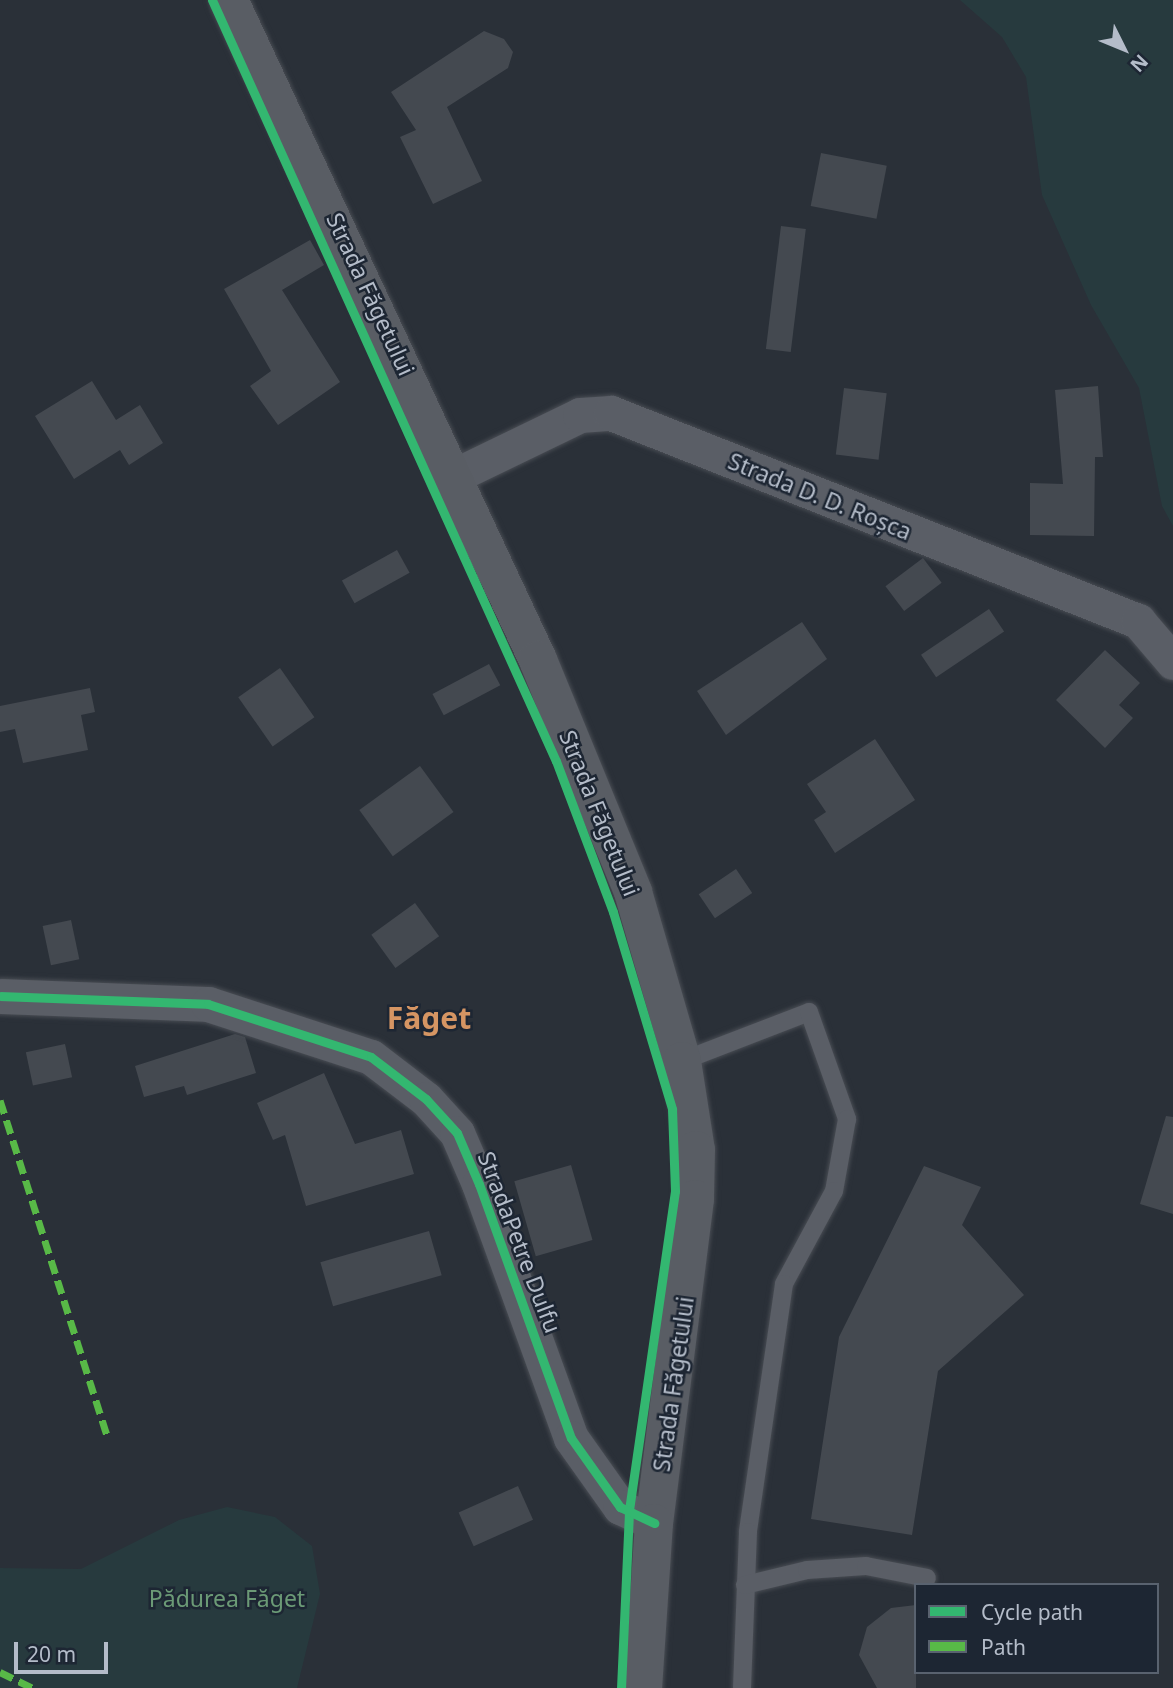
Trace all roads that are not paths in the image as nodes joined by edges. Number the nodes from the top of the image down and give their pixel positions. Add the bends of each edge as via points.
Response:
1 (229, 0) edge
2 (454, 476) junction
3 (1173, 662) edge
4 (0, 995) edge
5 (682, 1061) junction
6 (654, 1523) junction
7 (926, 1578) dead end
8 (745, 1584) junction
9 (643, 1688) edge
10 (743, 1688) edge

1 - 2 main road, Strada Făgetului
2 - 3 street, Strada D. D. Roșca via 580,415 611,413 1138,621
2 - 5 main road, Strada Făgetului via 633,892
4 - 6 street, StradaPetre Dulfu via 208,1004 371,1057 426,1099 457,1133 480,1184 571,1438 620,1507
5 - 6 main road, Strada Făgetului via 696,1150 695,1199
5 - 8 lane via 808,1012 846,1119 834,1191 784,1284
6 - 9 main road, Strada Făgetului
7 - 8 lane via 866,1566 807,1570
8 - 10 lane

